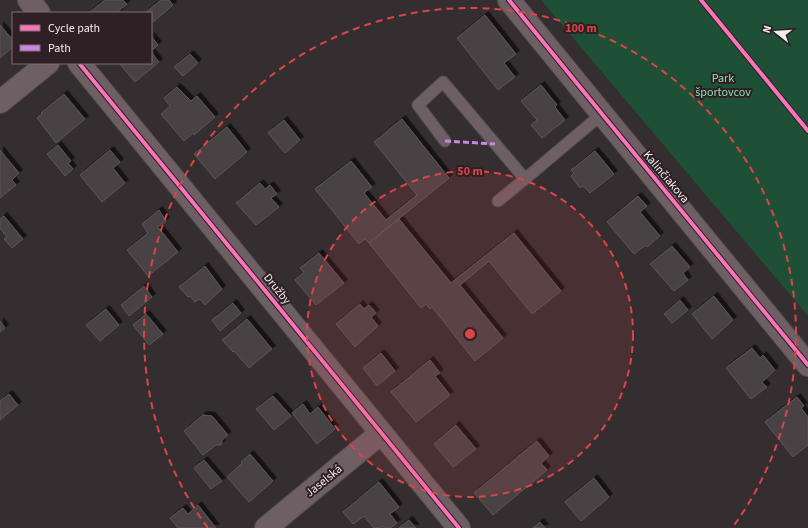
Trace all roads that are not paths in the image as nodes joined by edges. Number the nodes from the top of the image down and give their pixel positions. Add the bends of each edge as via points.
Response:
1 (28, 0) edge
2 (509, 0) edge
3 (38, 12) edge
4 (47, 64) edge
5 (80, 64) edge
6 (0, 102) edge
7 (602, 114) junction
8 (445, 141) dead end
9 (525, 179) junction
10 (498, 201) dead end
11 (808, 365) edge
12 (381, 433) junction
13 (266, 528) edge
14 (459, 528) edge

1 - 3 street
2 - 7 street, Kalinčiakova
4 - 6 street
5 - 12 street, Družby
7 - 9 lane
7 - 11 street, Kalinčiakova
8 - 9 lane via 418,105 443,82
9 - 10 lane
12 - 13 street, Jaselská
12 - 14 street, Družby

